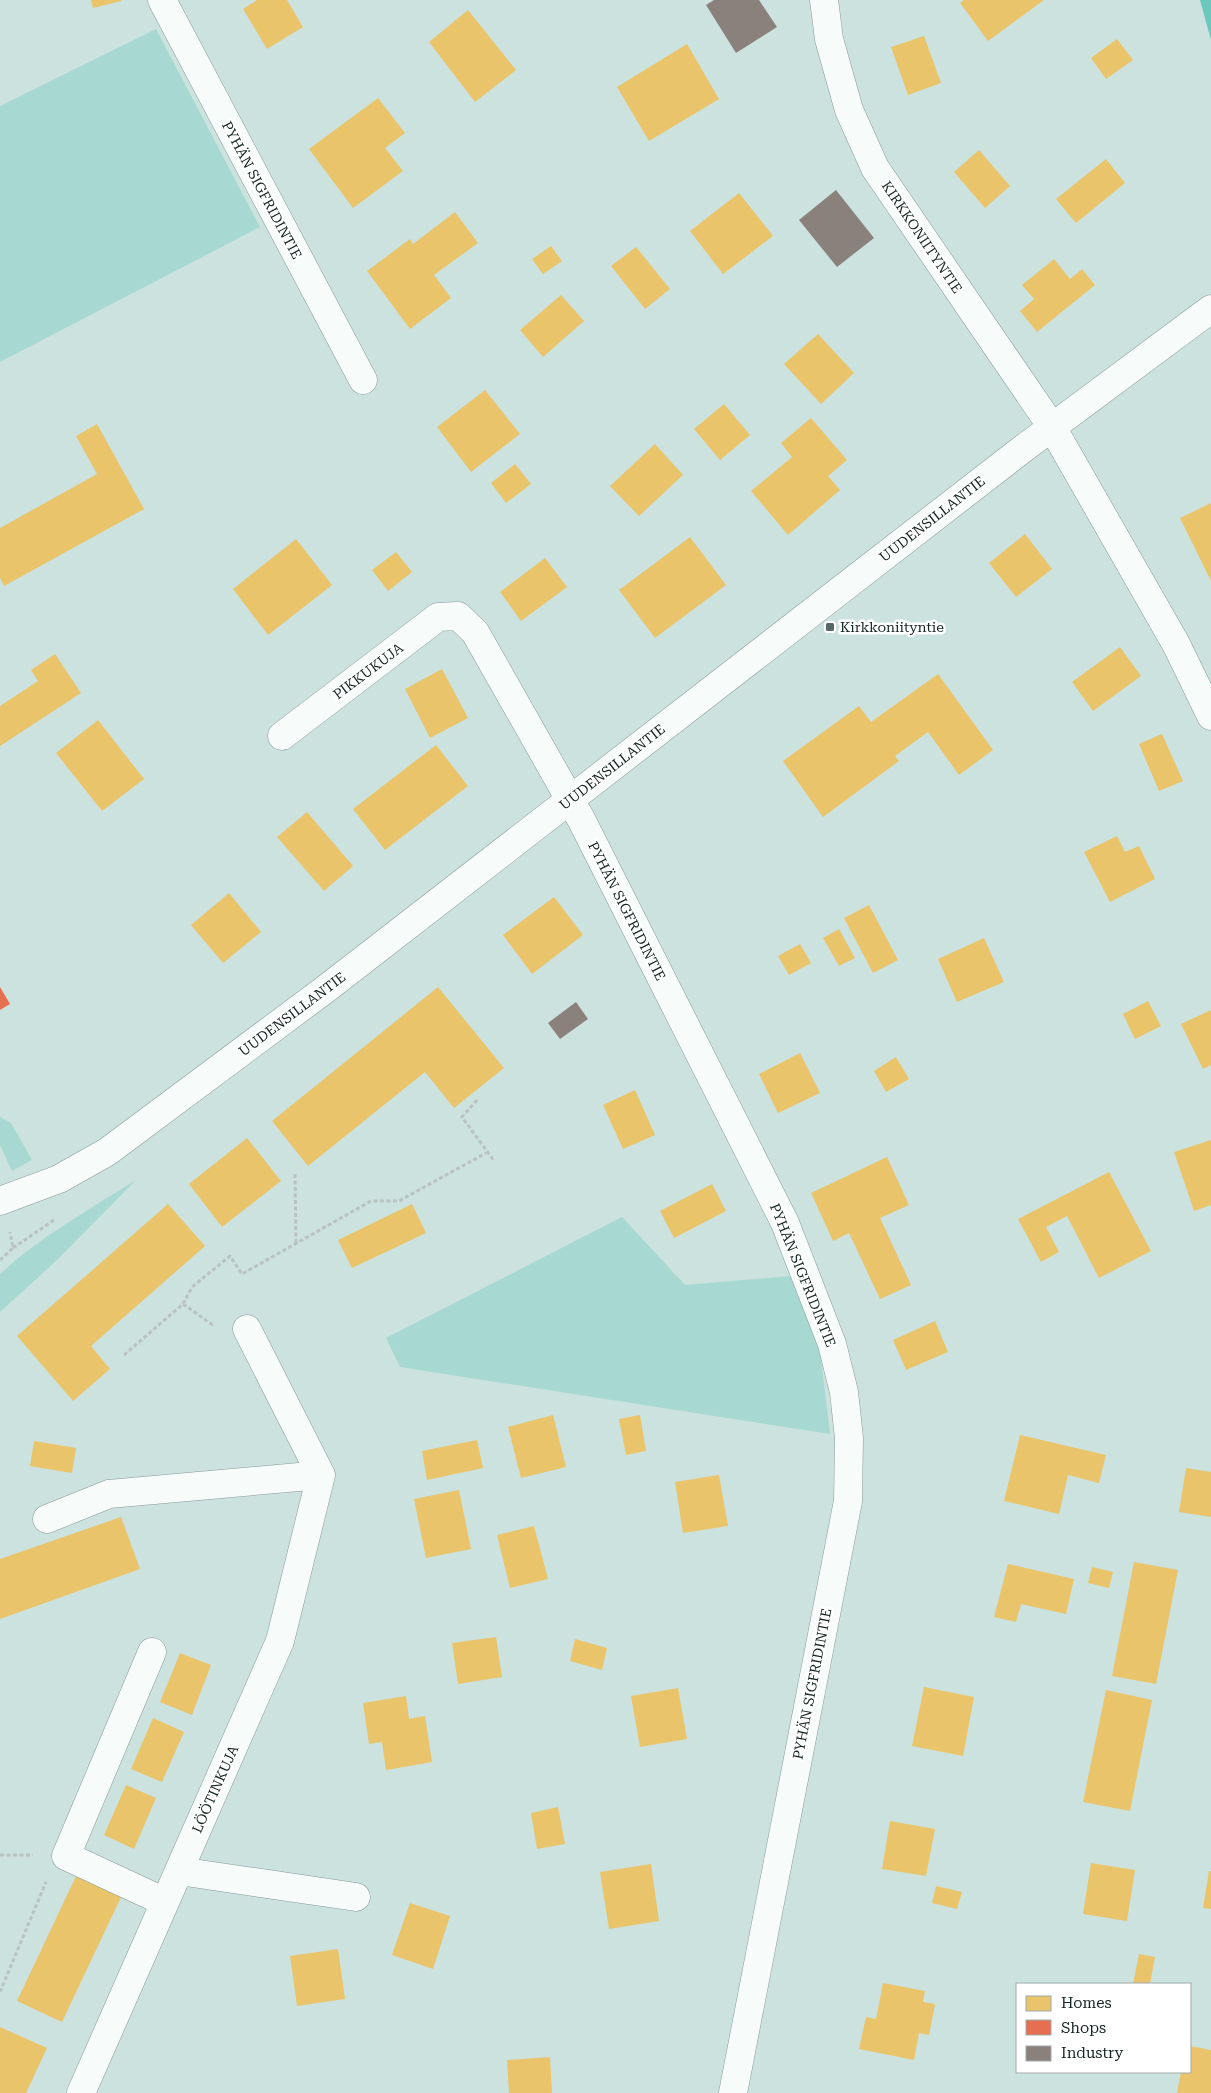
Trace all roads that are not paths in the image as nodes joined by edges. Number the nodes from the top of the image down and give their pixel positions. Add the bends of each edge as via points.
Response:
1 (162, 0) edge
2 (824, 0) edge
3 (1211, 309) edge
4 (362, 380) dead end
5 (1052, 427) junction
6 (458, 616) joint
7 (1211, 716) edge
8 (282, 736) dead end
9 (569, 800) junction
10 (0, 1201) edge
11 (247, 1329) dead end
12 (321, 1475) junction
13 (47, 1519) dead end
14 (152, 1652) dead end
15 (179, 1871) junction
16 (356, 1897) dead end
17 (165, 1902) junction
18 (81, 2093) edge
19 (733, 2093) edge

1 - 4 street, PYHÄN SIGFRIDINTIE
2 - 5 street, KIRKKONIITYNTIE via 829,40 849,110 874,168
3 - 5 street, UUDENSILLANTIE
5 - 7 street, KIRKKONIITYNTIE via 1176,644
5 - 9 street, UUDENSILLANTIE
6 - 8 street, PIKKUKUJA via 438,617
6 - 9 street, PYHÄN SIGFRIDINTIE via 476,632
9 - 10 street, UUDENSILLANTIE via 327,988 107,1152 59,1179
9 - 19 street, PYHÄN SIGFRIDINTIE via 785,1223 832,1344 844,1392 849,1438 848,1501
11 - 12 street
12 - 13 street via 109,1494
12 - 15 street, LÖÖTINKUJA via 280,1641
14 - 17 street via 66,1856
15 - 16 street
15 - 17 street, LÖÖTINKUJA
17 - 18 street, LÖÖTINKUJA

